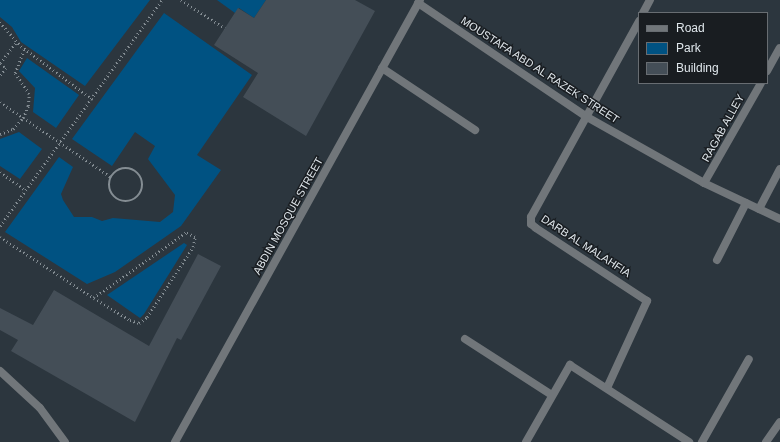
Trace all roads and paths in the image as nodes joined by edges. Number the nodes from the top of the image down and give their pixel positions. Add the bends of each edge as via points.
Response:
1 (162, 0) edge
2 (181, 0) edge
3 (650, 0) edge
4 (419, 2) edge
5 (644, 12) edge
6 (0, 22) edge
7 (638, 23) edge
8 (225, 28) dead end
9 (17, 41) junction
10 (780, 48) edge
11 (24, 49) junction
12 (0, 64) edge
13 (382, 68) junction
14 (768, 69) edge
15 (0, 76) edge
16 (759, 84) edge
17 (92, 99) junction
18 (0, 102) edge
19 (587, 117) junction
20 (23, 118) junction
21 (475, 130) dead end
22 (0, 134) edge
23 (61, 144) junction
24 (780, 169) edge
25 (0, 172) edge
26 (112, 177) junction
27 (704, 183) junction
28 (26, 190) junction
29 (746, 203) junction
30 (759, 209) junction
31 (780, 220) edge
32 (0, 226) edge
33 (0, 237) edge
34 (717, 260) dead end
35 (94, 298) junction
36 (465, 338) dead end
37 (749, 359) dead end
38 (0, 372) edge
39 (607, 388) junction
40 (552, 395) junction
41 (780, 422) edge
42 (66, 442) edge
43 (175, 442) edge
44 (526, 442) edge
45 (689, 442) edge
46 (702, 442) edge
47 (766, 442) edge

1 - 17 path
2 - 8 path
3 - 5 street
4 - 13 street, ABDIN MOSQUE STREET
4 - 19 street, MOUSTAFA ABD AL RAZEK STREET
6 - 9 path
7 - 19 street
9 - 11 path
9 - 12 path
10 - 14 street
11 - 17 path
11 - 20 path via 15,73 29,94
12 - 15 path via 6,68
13 - 21 street
13 - 43 street, ABDIN MOSQUE STREET
16 - 27 street, RAGAB ALLEY
17 - 23 path
18 - 20 path
19 - 27 street, MOUSTAFA ABD AL RAZEK STREET
19 - 39 street, DARB AL MALAHFIA via 532,217 531,224 647,301
20 - 22 path via 13,130
20 - 23 path
23 - 26 path
23 - 28 path
24 - 30 street
25 - 28 path
26 - 26 path via 118,170 135,170 141,176 144,185 142,193 127,202 118,200 112,194 109,185
27 - 29 street, MOUSTAFA ABD AL RAZEK STREET
28 - 32 path
29 - 30 street, MOUSTAFA ABD AL RAZEK STREET
29 - 34 street
30 - 31 street, MOUSTAFA ABD AL RAZEK STREET
33 - 35 path
35 - 35 path via 134,323 144,321 194,247 195,238 186,233
36 - 40 street
37 - 46 street
38 - 42 street via 40,408
39 - 40 street via 568,365
39 - 45 street
40 - 44 street
41 - 47 street

